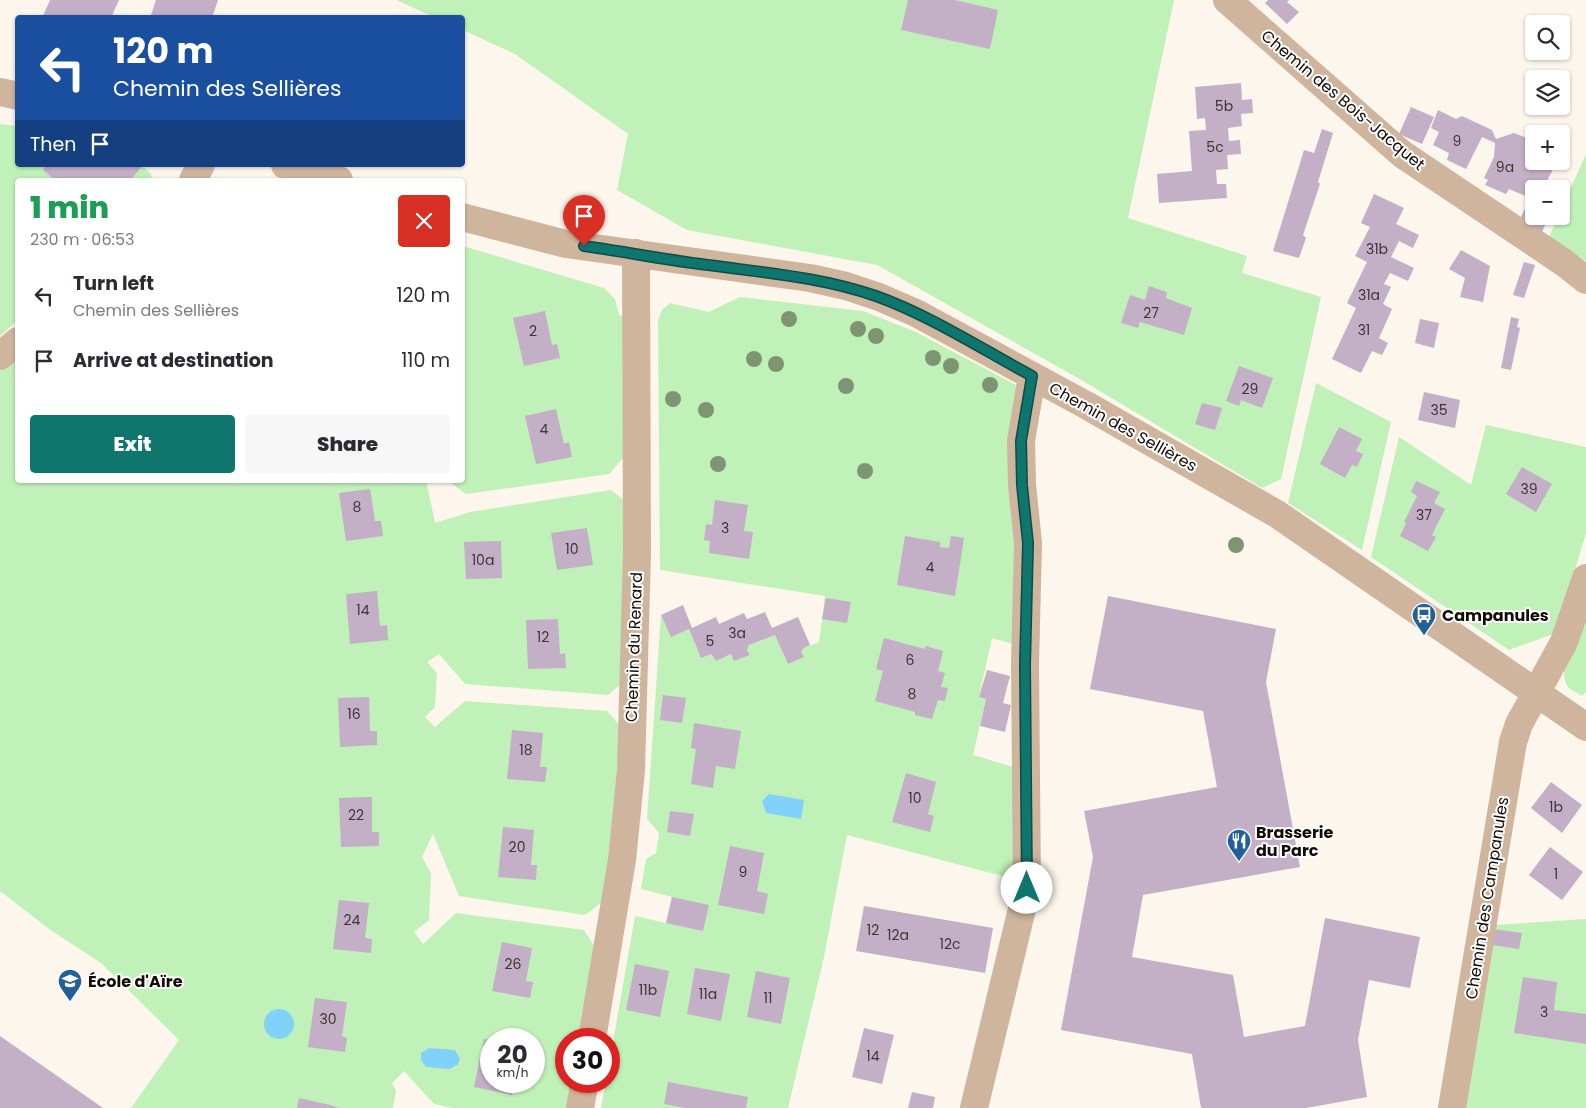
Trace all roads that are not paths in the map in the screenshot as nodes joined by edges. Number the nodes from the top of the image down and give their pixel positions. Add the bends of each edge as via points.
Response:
1 (1227, 0) edge
2 (0, 92) edge
3 (15, 95) edge
4 (292, 167) edge
5 (332, 178) edge
6 (465, 218) edge
7 (636, 253) junction
8 (1586, 280) edge
9 (15, 344) edge
10 (0, 356) edge
11 (1032, 376) junction
12 (1586, 578) edge
13 (1536, 693) junction
14 (1586, 727) edge
15 (594, 1028) edge
16 (583, 1093) edge
17 (580, 1108) edge
18 (974, 1108) edge
19 (1452, 1108) edge

1 - 8 street, Chemin des Bois-Jacquet via 1402,154
2 - 3 street
4 - 5 street
6 - 7 street, Chemin des Sellières via 566,244
7 - 11 street, Chemin des Sellières via 846,286 916,314
7 - 15 street, Chemin du Renard via 637,552 631,770 622,860
9 - 10 street
11 - 13 street, Chemin des Sellières via 1277,514
11 - 18 street via 1021,441 1028,543 1025,665 1027,888
12 - 13 street via 1564,642
13 - 14 street, Chemin des Sellières
13 - 19 street, Chemin des Campanules via 1513,742
16 - 17 street

